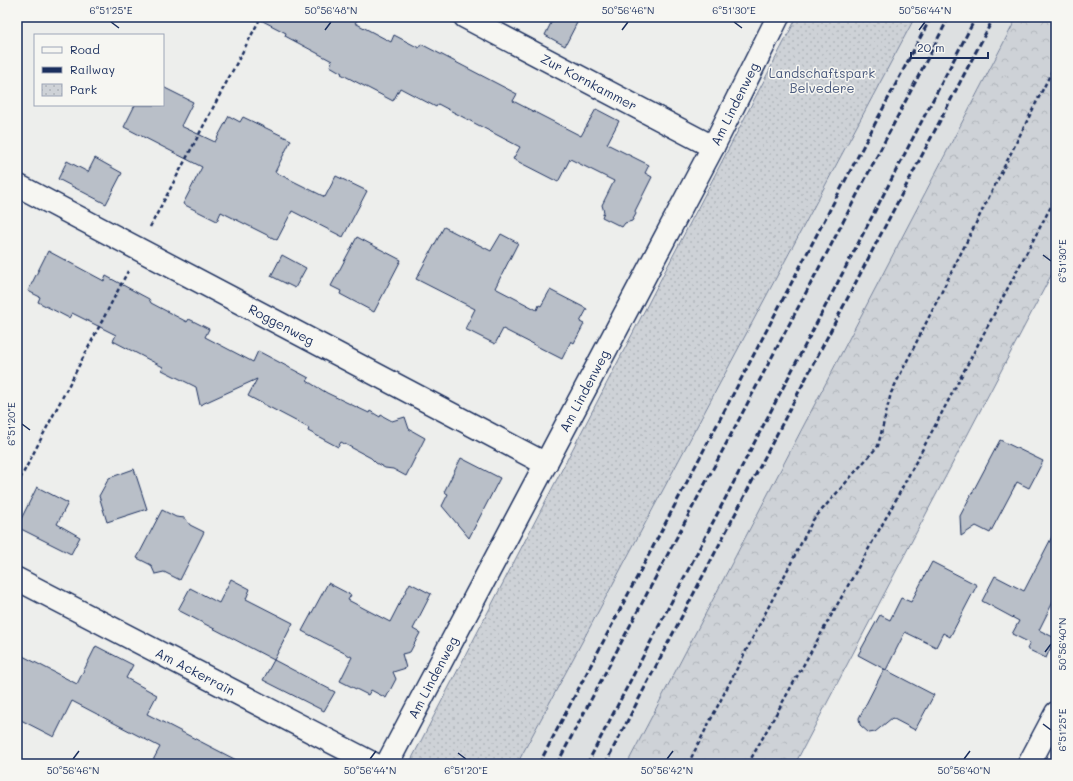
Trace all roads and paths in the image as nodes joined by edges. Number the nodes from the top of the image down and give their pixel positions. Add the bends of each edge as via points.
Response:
1 (465, 17) edge
2 (778, 17) edge
3 (1056, 63) edge
4 (713, 147) junction
5 (17, 185) edge
6 (1056, 197) edge
7 (546, 464) junction
8 (17, 579) edge
9 (1056, 713) edge
10 (374, 764) edge
11 (387, 764) edge
12 (688, 764) edge
13 (748, 764) edge
14 (1029, 764) edge

1 - 4 street, Zur Kornkammer
2 - 4 street, Am Lindenweg
3 - 12 path via 891,393 878,446 813,520
4 - 7 street, Am Lindenweg
5 - 7 street, Roggenweg
6 - 13 path via 892,507
7 - 11 street, Am Lindenweg
8 - 10 street, Am Ackerrain
9 - 14 street

